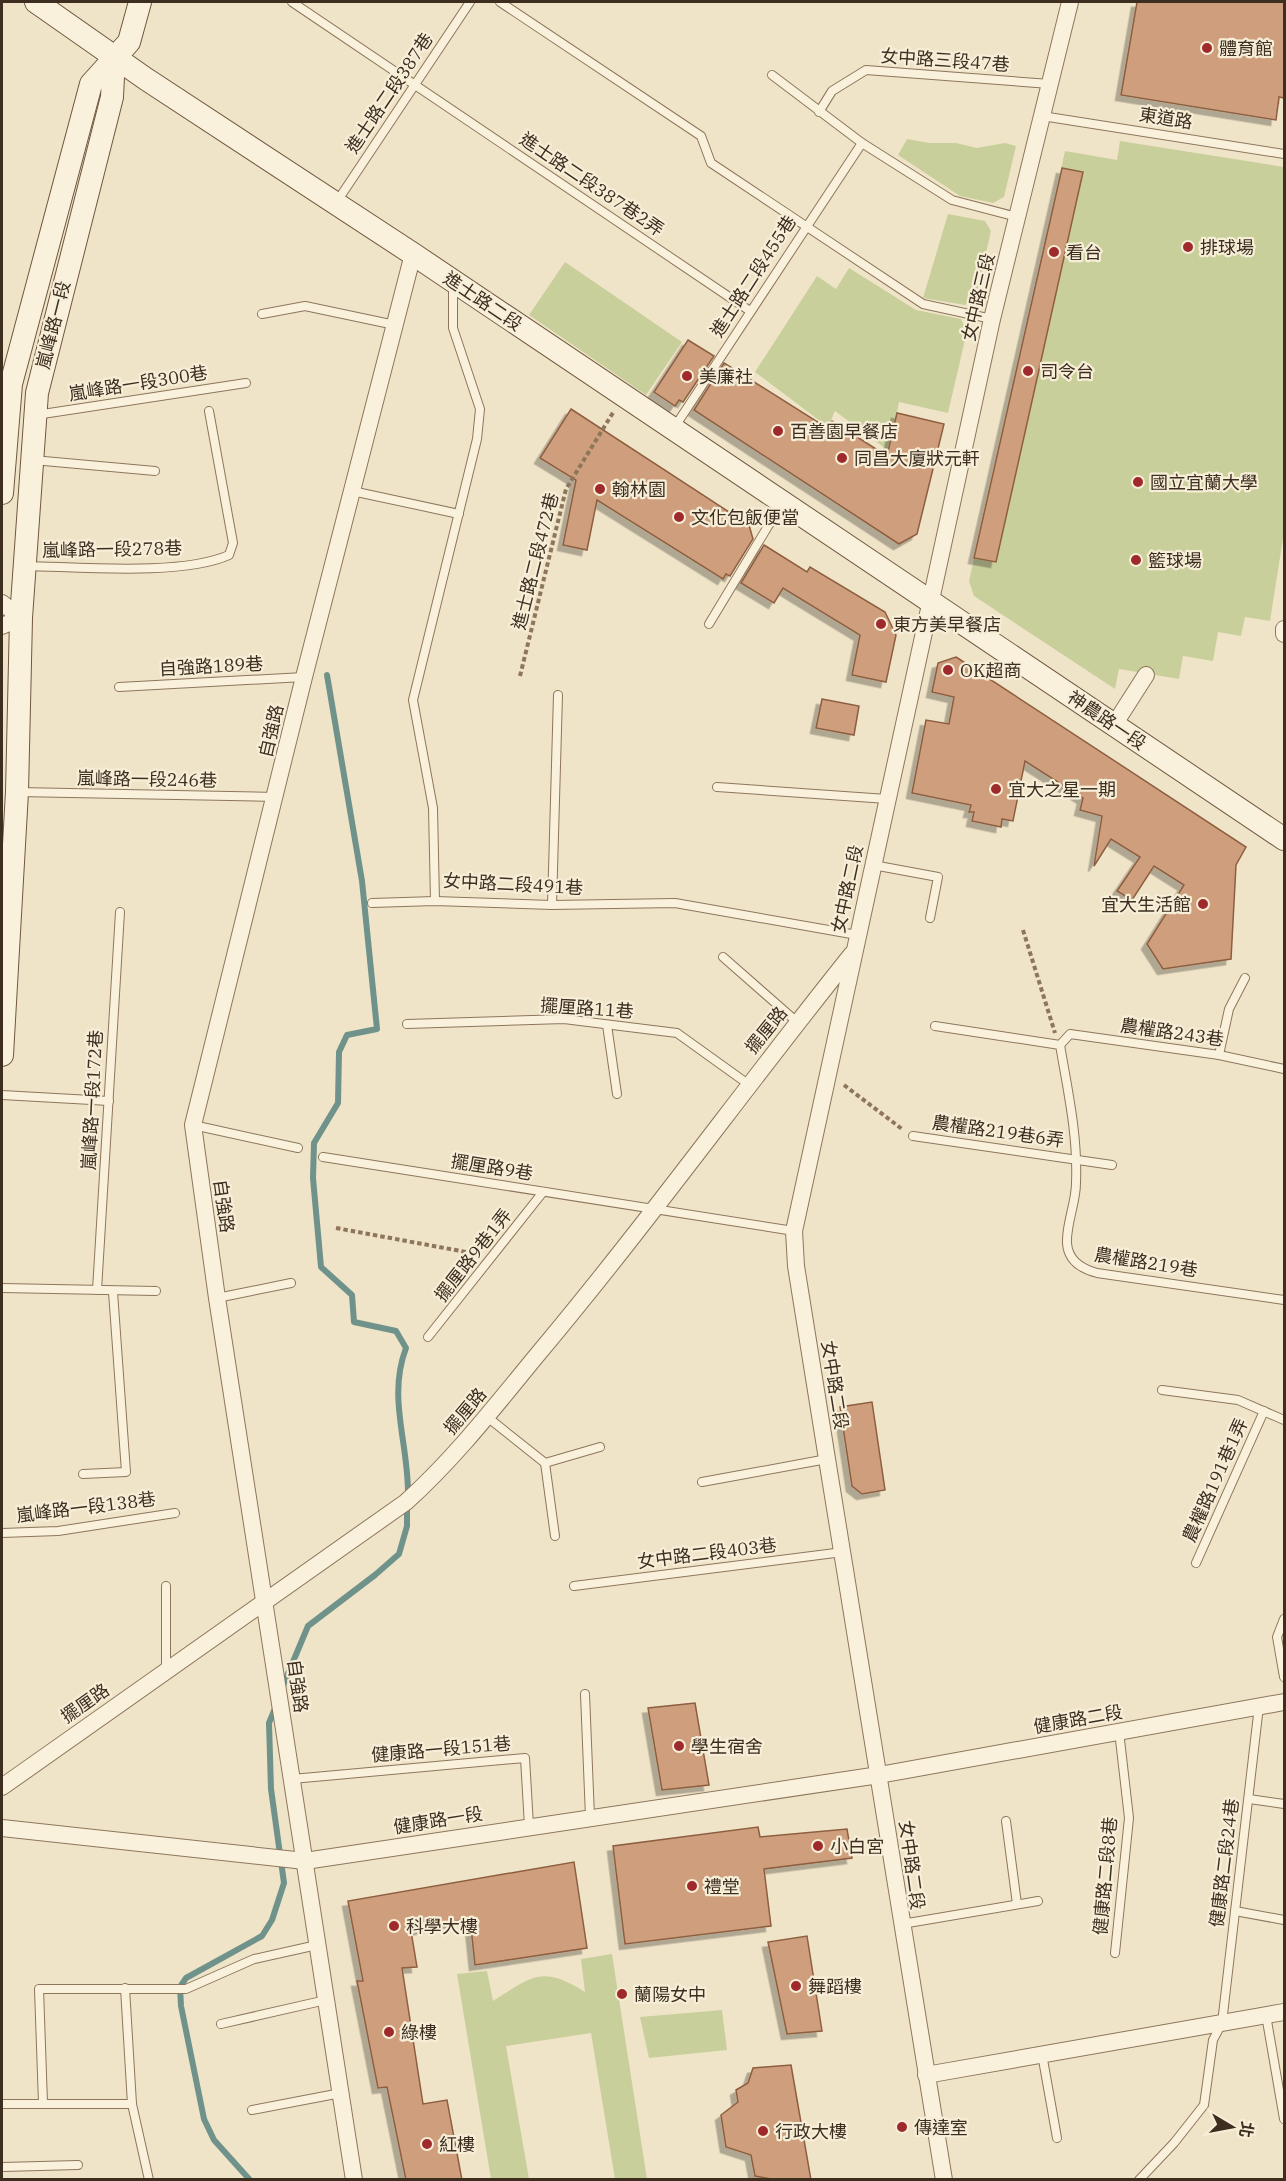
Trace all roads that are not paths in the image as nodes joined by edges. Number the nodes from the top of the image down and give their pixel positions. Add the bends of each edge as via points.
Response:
1 (36, 2) edge
2 (140, 2) edge
3 (292, 2) edge
4 (470, 2) edge
5 (500, 2) edge
6 (1070, 2) edge
7 (114, 56) junction
8 (772, 75) dead end
9 (415, 84) junction
10 (1050, 84) junction
11 (819, 112) junction
12 (1042, 116) junction
13 (862, 143) junction
14 (1284, 154) edge
15 (335, 203) junction
16 (1017, 217) junction
17 (806, 226) junction
18 (413, 254) junction
19 (452, 280) junction
20 (750, 311) junction
21 (262, 314) dead end
22 (992, 319) junction
23 (394, 325) junction
24 (246, 382) dead end
25 (209, 411) dead end
26 (35, 415) junction
27 (673, 429) junction
28 (32, 460) junction
29 (155, 471) dead end
30 (352, 491) junction
31 (2, 494) edge
32 (782, 502) junction
33 (459, 514) junction
34 (26, 567) junction
35 (929, 602) junction
36 (2, 603) edge
37 (11, 622) edge
38 (709, 624) dead end
39 (1146, 675) dead end
40 (304, 677) junction
41 (119, 687) dead end
42 (558, 695) dead end
43 (1114, 724) junction
44 (717, 787) dead end
45 (17, 792) junction
46 (276, 797) junction
47 (887, 799) junction
48 (1284, 839) edge
49 (872, 865) junction
50 (435, 901) junction
51 (372, 903) dead end
52 (552, 905) junction
53 (120, 912) dead end
54 (930, 918) dead end
55 (856, 943) junction
56 (723, 957) dead end
57 (1245, 978) dead end
58 (797, 1022) junction
59 (407, 1024) dead end
60 (608, 1025) junction
61 (935, 1026) dead end
62 (1060, 1046) junction
63 (2, 1055) edge
64 (1219, 1055) junction
65 (1284, 1070) edge
66 (748, 1084) junction
67 (617, 1094) dead end
68 (2, 1095) edge
69 (109, 1101) junction
70 (193, 1125) junction
71 (913, 1136) road end
72 (298, 1148) dead end
73 (323, 1157) dead end
74 (1077, 1158) junction
75 (1112, 1165) dead end
76 (543, 1192) junction
77 (655, 1210) junction
78 (794, 1231) junction
79 (291, 1283) dead end
80 (2, 1288) edge
81 (97, 1290) junction
82 (156, 1291) dead end
83 (113, 1292) junction
84 (217, 1298) junction
85 (1284, 1300) edge
86 (428, 1337) dead end
87 (1162, 1390) dead end
88 (1264, 1411) junction
89 (486, 1416) junction
90 (1284, 1420) edge
91 (600, 1447) dead end
92 (827, 1459) junction
93 (545, 1463) junction
94 (83, 1474) dead end
95 (702, 1482) dead end
96 (175, 1513) dead end
97 (2, 1533) edge
98 (555, 1536) dead end
99 (843, 1552) junction
100 (1196, 1563) dead end
101 (166, 1586) dead end
102 (574, 1586) dead end
103 (266, 1599) junction
104 (1284, 1619) edge
105 (166, 1670) junction
106 (1284, 1677) edge
107 (585, 1694) dead end
108 (1284, 1702) edge
109 (1258, 1706) junction
110 (1119, 1731) junction
111 (879, 1775) junction
112 (292, 1779) junction
113 (2, 1787) edge
114 (1249, 1799) junction
115 (1284, 1804) edge
116 (590, 1817) junction
117 (1006, 1821) dead end
118 (529, 1826) junction
119 (2, 1828) edge
120 (305, 1861) junction
121 (1038, 1900) dead end
122 (1017, 1904) junction
123 (1235, 1911) junction
124 (1284, 1920) edge
125 (901, 1924) junction
126 (317, 1945) junction
127 (1115, 1953) dead end
128 (125, 1988) junction
129 (326, 2000) junction
130 (1284, 2012) edge
131 (1266, 2015) junction
132 (1222, 2023) junction
133 (221, 2024) dead end
134 (1042, 2054) junction
135 (927, 2075) junction
136 (341, 2093) junction
137 (43, 2103) junction
138 (2, 2104) edge
139 (132, 2104) junction
140 (252, 2110) dead end
141 (1284, 2119) edge
142 (1057, 2138) dead end
143 (78, 2165) dead end
144 (2, 2167) edge
145 (149, 2180) edge
146 (354, 2180) edge
147 (944, 2180) edge
148 (1139, 2180) edge

1 - 7 street, 進士路二段
2 - 7 street via 129,42
3 - 9 lane, 進士路二段387巷2弄
4 - 9 lane, 進士路二段387巷
5 - 17 lane via 701,136 711,163
6 - 10 street, 女中路三段
7 - 15 street, 進士路二段
7 - 26 street, 嵐峰路一段 via 112,97 42,369
7 - 31 street, 嵐峰路一段 via 91,84 18,354 7,409
8 - 11 lane
9 - 15 lane, 進士路二段387巷
9 - 20 lane, 進士路二段387巷2弄
10 - 11 lane, 女中路三段47巷 via 866,70 832,91
10 - 12 street, 女中路三段
11 - 13 lane
12 - 14 lane, 東道路
12 - 16 street, 女中路三段
13 - 16 lane via 952,200
13 - 17 lane, 進士路二段455巷
15 - 18 street, 進士路二段
16 - 22 street, 女中路三段
17 - 20 lane, 進士路二段455巷
17 - 22 lane via 923,304
18 - 19 street, 進士路二段
18 - 23 street, 自強路
19 - 27 street, 進士路二段
19 - 33 lane, 女中路二段491巷 via 453,328 480,409
20 - 27 lane, 進士路二段455巷
21 - 23 lane via 305,306
22 - 35 street, 女中路三段
23 - 30 street, 自強路
24 - 26 lane, 嵐峰路一段300巷
25 - 34 lane, 嵐峰路一段278巷 via 233,543 229,555 178,567
26 - 28 street, 嵐峰路一段
27 - 32 street, 進士路二段
28 - 29 lane
28 - 34 street, 嵐峰路一段
30 - 33 lane
30 - 40 street, 自強路
32 - 35 street, 進士路二段
32 - 38 lane
33 - 50 lane, 女中路二段491巷 via 413,700 433,808
34 - 37 street, 嵐峰路一段
35 - 43 street, 神農路一段
35 - 47 street, 女中路二段
36 - 37 street
37 - 45 street, 嵐峰路一段
39 - 43 street
40 - 41 lane, 自強路189巷
40 - 46 street, 自強路
42 - 52 lane
43 - 48 street, 神農路一段
44 - 47 lane
45 - 46 lane, 嵐峰路一段246巷
45 - 63 street, 嵐峰路一段
46 - 70 street, 自強路
47 - 49 street, 女中路二段
49 - 54 lane via 938,877
49 - 55 street, 女中路二段
50 - 51 lane
50 - 52 lane, 女中路二段491巷
52 - 55 lane, 女中路二段491巷 via 675,903
53 - 69 lane, 嵐峰路一段172巷
55 - 58 street, 擺厘路
55 - 78 street, 女中路二段
56 - 58 lane
57 - 64 lane via 1229,1009
58 - 66 street, 擺厘路
59 - 60 lane, 擺厘路11巷 via 564,1019
60 - 66 lane, 擺厘路11巷 via 677,1033
60 - 67 lane
61 - 62 lane
62 - 64 lane, 農權路243巷 via 1070,1034
62 - 74 lane
64 - 65 lane, 農權路243巷
66 - 77 street, 擺厘路
68 - 69 lane
69 - 81 lane, 嵐峰路一段172巷
70 - 72 lane
70 - 84 street, 自強路
71 - 74 lane, 農權路219巷6弄
73 - 76 lane, 擺厘路9巷
74 - 75 lane, 農權路219巷6弄
74 - 85 lane, 農權路219巷 via 1067,1243 1072,1259 1082,1269
76 - 77 lane, 擺厘路9巷
76 - 86 lane, 擺厘路9巷1弄
77 - 78 lane, 擺厘路9巷
77 - 89 street, 擺厘路
78 - 92 street, 女中路二段 via 796,1266
79 - 84 lane
80 - 81 lane
81 - 83 lane
82 - 83 lane
83 - 94 lane via 126,1472
84 - 103 street, 自強路
87 - 88 lane via 1238,1400
88 - 90 lane
88 - 100 lane, 農權路191巷1弄
89 - 93 lane
89 - 103 street, 擺厘路 via 438,1474 405,1502
91 - 93 lane
92 - 95 lane
92 - 99 street, 女中路二段
93 - 98 lane
96 - 97 lane, 嵐峰路一段138巷 via 58,1531
99 - 102 lane, 女中路二段403巷
99 - 111 street, 女中路二段
101 - 105 lane
103 - 105 street, 擺厘路
103 - 112 street, 自強路
104 - 106 lane via 1277,1637
105 - 113 street, 擺厘路
107 - 116 lane
108 - 109 street, 健康路二段
109 - 110 street, 健康路二段
109 - 114 lane, 健康路二段24巷
110 - 111 street, 健康路二段
110 - 127 lane, 健康路二段8巷 via 1129,1818
111 - 116 street, 健康路一段
111 - 125 street, 女中路二段
112 - 118 lane, 健康路一段151巷 via 525,1758
112 - 120 street, 自強路
114 - 115 lane
114 - 123 lane, 健康路二段24巷
116 - 118 street, 健康路一段
117 - 122 lane
118 - 120 street, 健康路一段
119 - 120 street, 健康路一段
120 - 126 street, 自強路
121 - 122 lane
122 - 125 lane
123 - 124 lane
123 - 132 lane, 健康路二段24巷
125 - 135 street, 女中路二段
126 - 128 lane via 254,1959 186,1989
126 - 129 street, 自強路
128 - 137 lane via 39,1989
128 - 139 lane
129 - 133 lane
129 - 136 street, 自強路
130 - 131 street
131 - 132 street
131 - 141 lane
132 - 134 street
132 - 148 lane, 健康路二段24巷 via 1213,2040 1204,2105
134 - 135 street
134 - 142 lane
135 - 147 street, 女中路二段
136 - 140 lane
136 - 146 street, 自強路
137 - 138 lane
137 - 139 lane
139 - 145 lane
143 - 144 lane

